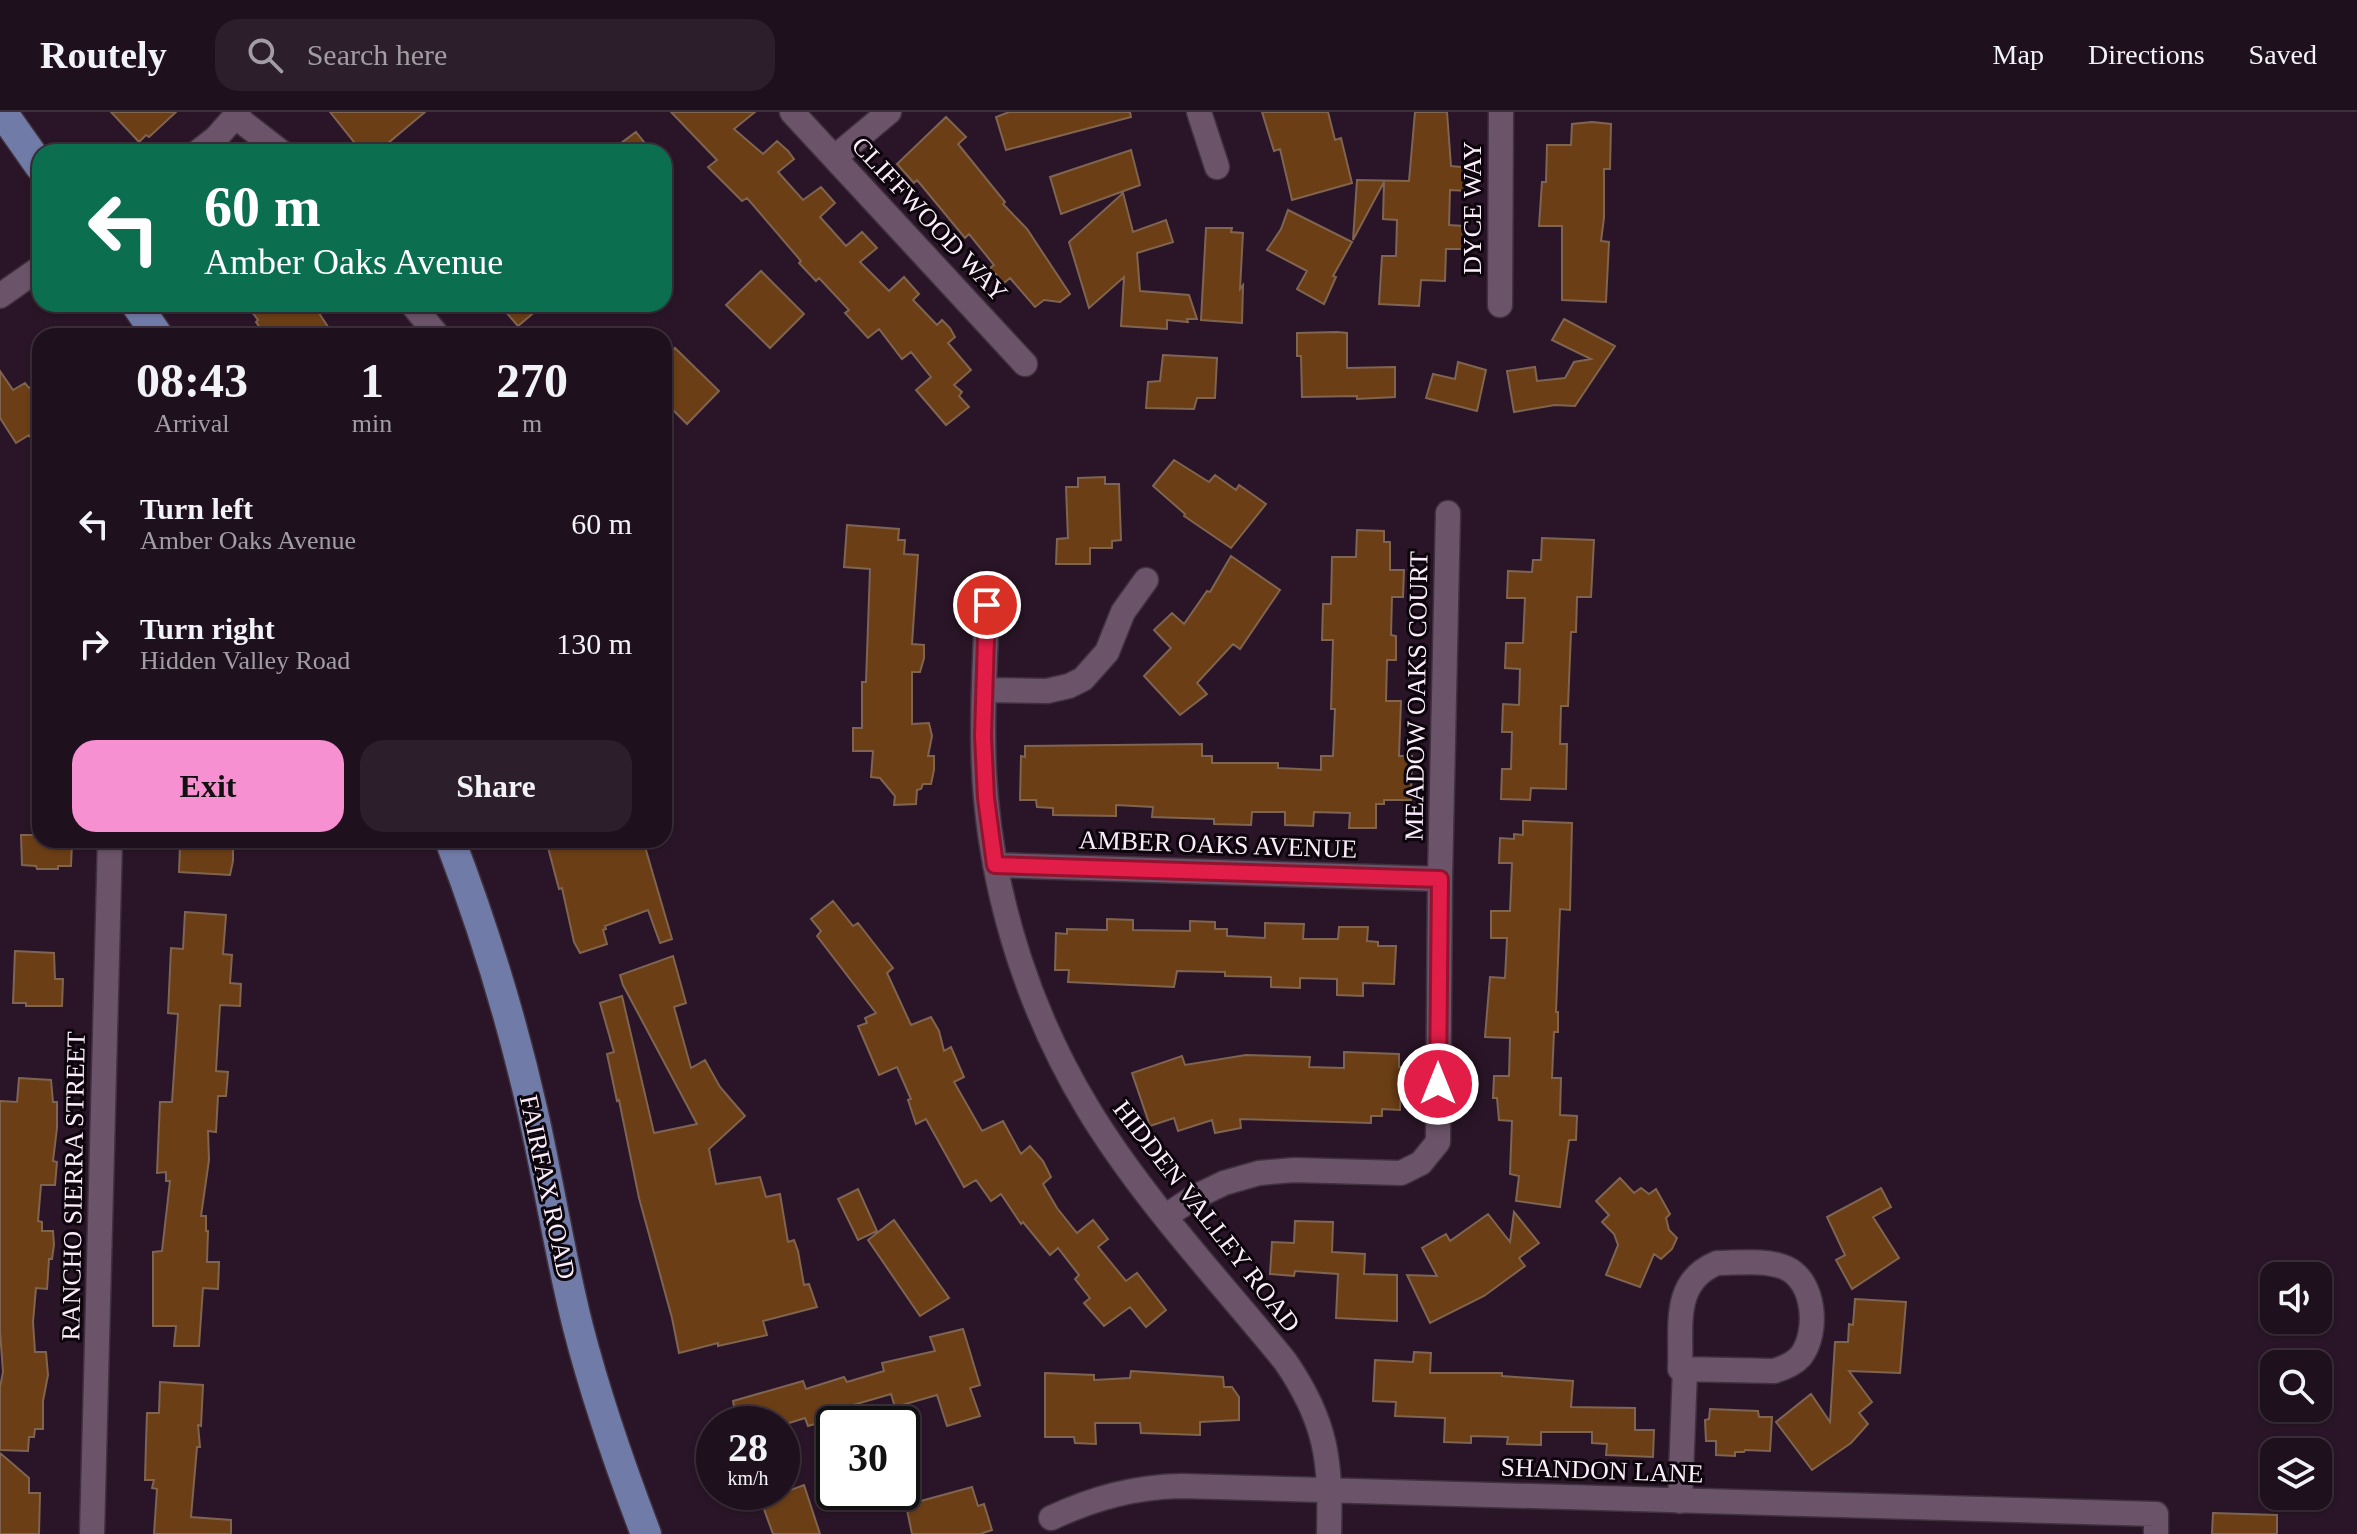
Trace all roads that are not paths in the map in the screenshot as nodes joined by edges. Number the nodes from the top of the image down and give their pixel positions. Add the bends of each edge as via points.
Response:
1 (2, 112) edge
2 (792, 112) edge
3 (889, 112) edge
4 (1199, 112) edge
5 (1501, 112) edge
6 (237, 114) edge
7 (206, 144) edge
8 (272, 144) edge
9 (32, 155) edge
10 (835, 157) junction
11 (1217, 167) dead end
12 (32, 274) edge
13 (0, 296) edge
14 (1500, 305) dead end
15 (418, 312) edge
16 (432, 328) edge
17 (1025, 364) dead end
18 (1448, 513) dead end
19 (1146, 580) dead end
20 (987, 605) dead end
21 (985, 690) junction
22 (110, 848) edge
23 (453, 848) edge
24 (995, 865) junction
25 (1440, 879) junction
26 (1166, 1216) junction
27 (1685, 1369) junction
28 (1330, 1490) junction
29 (1680, 1501) junction
30 (1051, 1518) dead end
31 (2156, 1524) edge
32 (92, 1534) edge
33 (646, 1534) edge
34 (1329, 1534) edge

1 - 9 main road
2 - 10 street, CLIFFWOOD WAY
3 - 10 street
4 - 11 street
5 - 14 street, DYCE WAY
6 - 7 street
6 - 8 street
10 - 17 street, CLIFFWOOD WAY
12 - 13 street
15 - 16 street
18 - 25 street, MEADOW OAKS COURT
19 - 21 street via 1123,612 1107,652 1083,679 1047,691
20 - 21 street, HIDDEN VALLEY ROAD
21 - 24 street, HIDDEN VALLEY ROAD via 986,798
22 - 32 street, RANCHO SIERRA STREET
23 - 33 main road, FAIRFAX ROAD via 506,1005 578,1328
24 - 25 street, AMBER OAKS AVENUE
24 - 26 street, HIDDEN VALLEY ROAD via 1010,932 1057,1053 1113,1147
25 - 26 street, MEADOW OAKS COURT via 1438,1142 1421,1163 1401,1173 1259,1173 1224,1183
26 - 28 street, HIDDEN VALLEY ROAD via 1304,1389 1328,1455
27 - 27 street via 1680,1369 1685,1291 1703,1269 1717,1263 1770,1264 1804,1283 1810,1298 1810,1331 1800,1357 1789,1366 1774,1371
27 - 29 street
28 - 29 street, SHANDON LANE
28 - 30 street, SHANDON LANE via 1156,1487 1087,1501
28 - 34 street, HIDDEN VALLEY ROAD
29 - 31 street, SHANDON LANE

